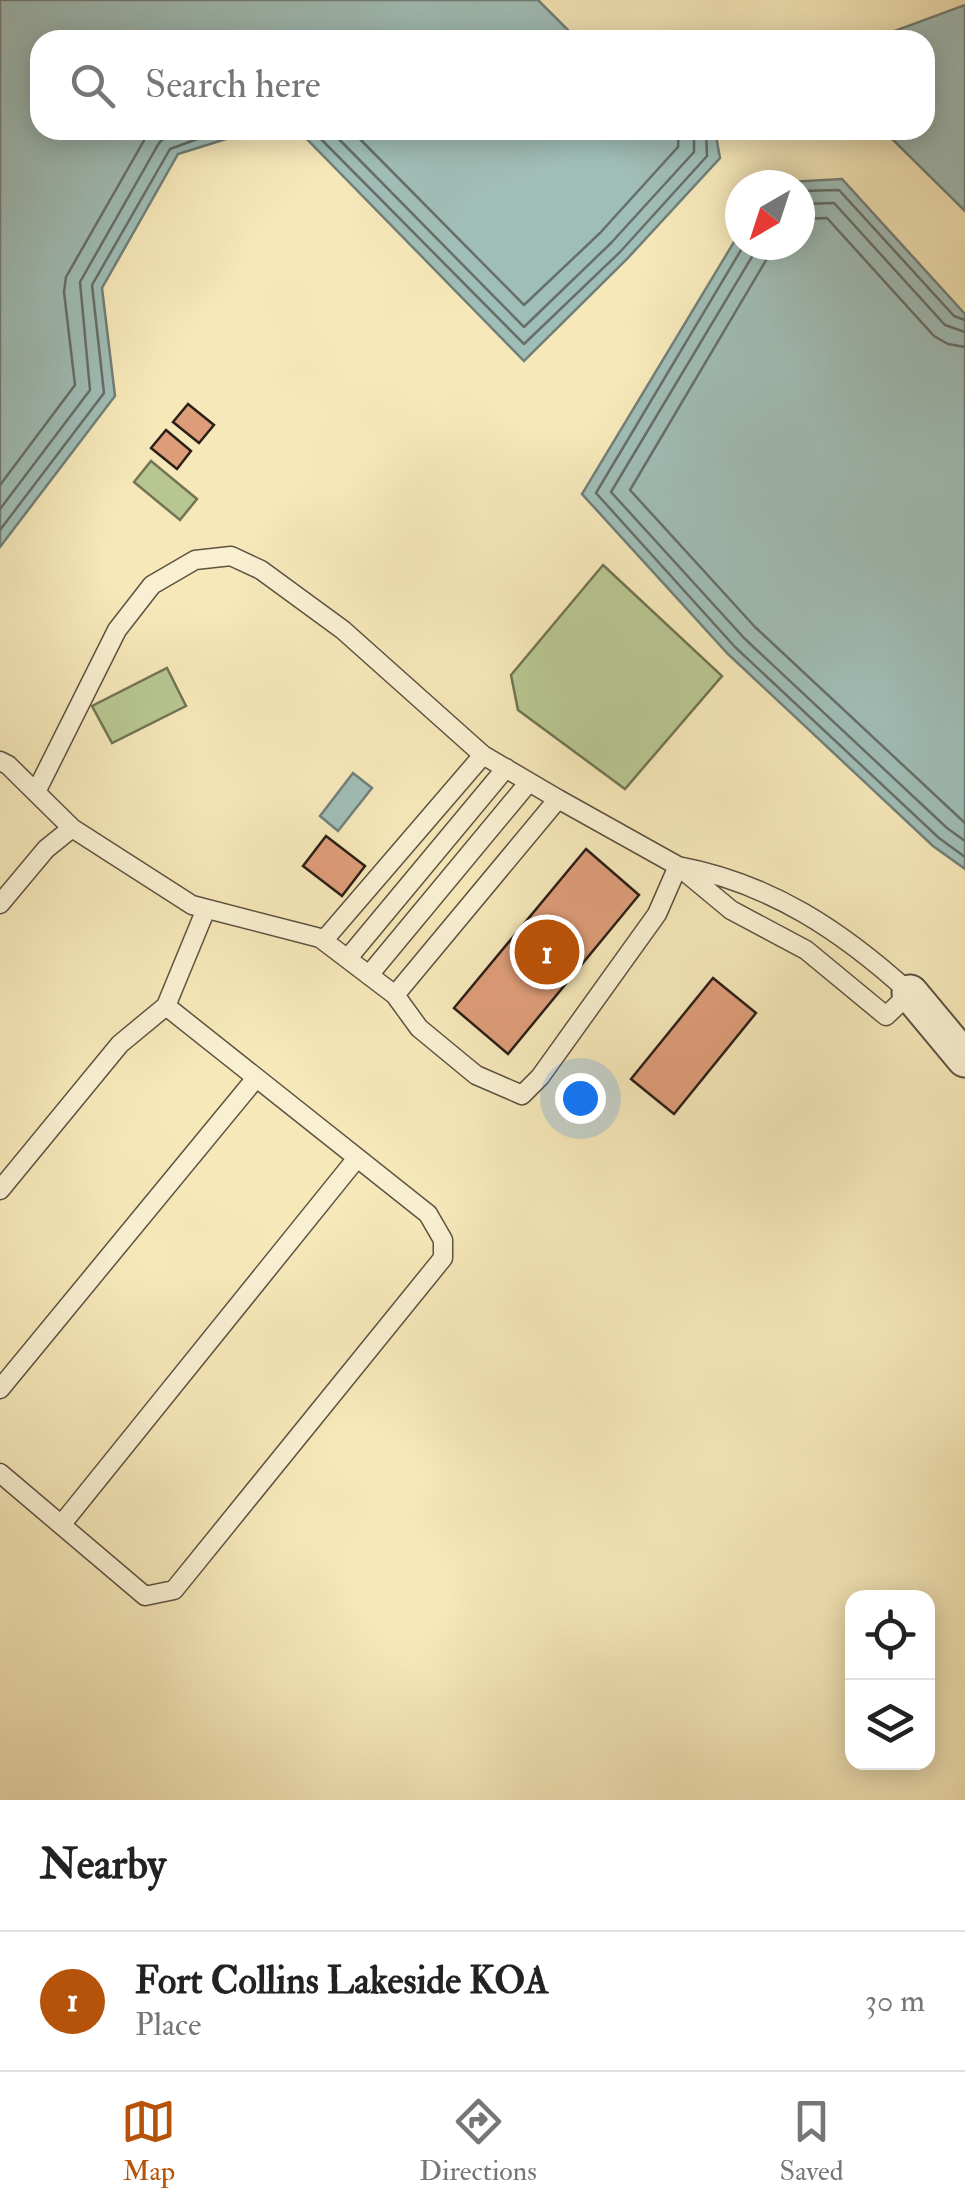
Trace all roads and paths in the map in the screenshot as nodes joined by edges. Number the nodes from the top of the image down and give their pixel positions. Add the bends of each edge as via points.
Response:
1 (483, 755) junction
2 (0, 761) edge
3 (506, 768) junction
4 (528, 782) junction
5 (36, 792) junction
6 (558, 799) junction
7 (72, 828) junction
8 (678, 866) junction
9 (0, 904) edge
10 (206, 909) junction
11 (324, 940) junction
12 (348, 958) junction
13 (369, 974) junction
14 (910, 993) junction
15 (395, 995) junction
16 (166, 1006) junction
17 (965, 1059) edge
18 (256, 1078) junction
19 (357, 1158) junction
20 (0, 1190) edge
21 (0, 1389) edge
22 (0, 1473) edge
23 (61, 1525) junction

1 - 3 lane
1 - 5 lane via 343,630 231,556 195,560 152,585 117,630
1 - 11 lane
2 - 5 lane
3 - 4 lane
3 - 12 lane
4 - 6 lane
4 - 13 lane
5 - 7 lane
6 - 8 lane
6 - 15 lane
7 - 9 lane via 46,848
7 - 10 lane
8 - 14 lane via 792,904 870,956
8 - 14 lane via 731,910 806,950 886,1016
8 - 15 lane via 657,914 522,1095 476,1075 419,1028
10 - 11 lane
10 - 16 lane
11 - 12 lane
12 - 13 lane
13 - 15 lane
14 - 17 street
16 - 18 lane
16 - 20 lane via 120,1044
18 - 19 lane
18 - 21 lane
19 - 23 lane
19 - 23 lane via 428,1214 443,1240 443,1258 174,1590 146,1596
22 - 23 lane

